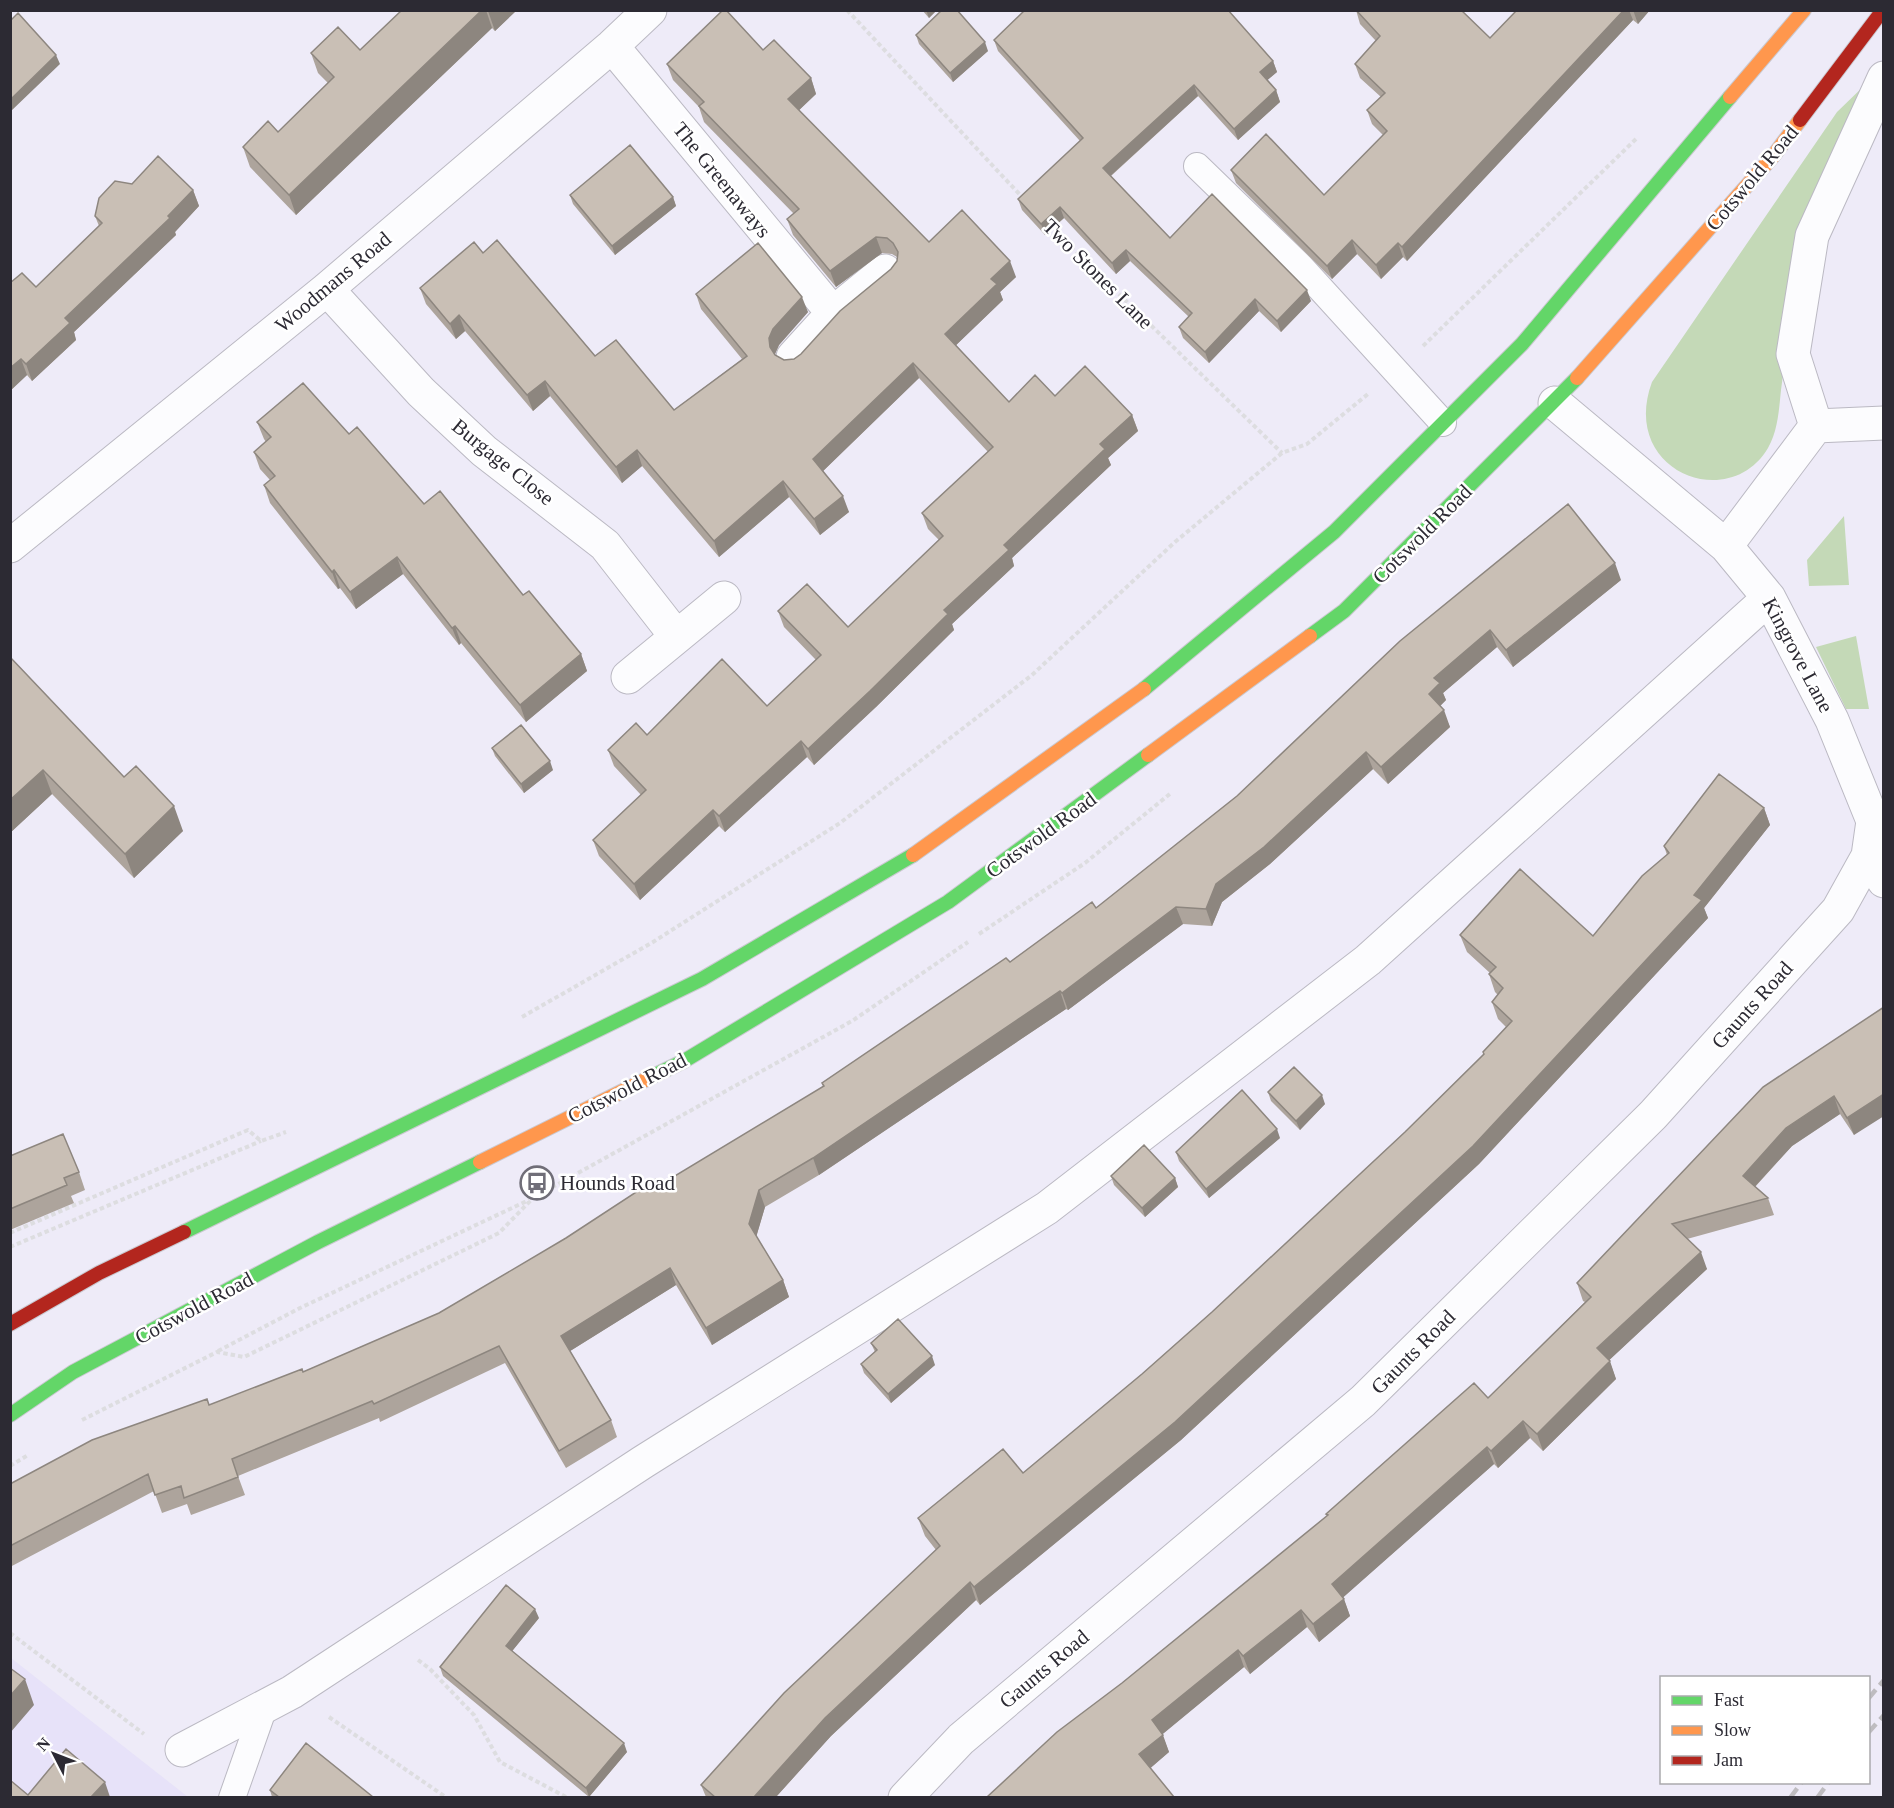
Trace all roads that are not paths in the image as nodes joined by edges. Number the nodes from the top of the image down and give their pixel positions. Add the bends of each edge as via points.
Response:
1 (650, 10) edge
2 (1804, 10) edge
3 (1883, 10) edge
4 (612, 46) junction
5 (1884, 78) edge
6 (1197, 166) dead end
7 (885, 271) edge
8 (327, 288) junction
9 (833, 313) junction
10 (793, 357) edge
11 (1555, 403) junction
12 (1443, 423) junction
13 (1884, 423) edge
14 (1816, 426) junction
15 (10, 546) edge
16 (1726, 546) junction
17 (724, 598) dead end
18 (1769, 598) junction
19 (676, 636) junction
20 (628, 677) dead end
21 (1876, 868) edge
22 (10, 1324) edge
23 (73, 1372) junction
24 (31, 1381) dead end
25 (10, 1415) edge
26 (263, 1710) junction
27 (182, 1750) road end
28 (232, 1797) edge
29 (904, 1797) edge

1 - 4 street, Woodmans Road
2 - 12 main road via 1522,344
3 - 11 main road, Cotswold Road via 1774,155
4 - 8 street, Woodmans Road
4 - 9 street, The Greenaways
5 - 14 street via 1812,236 1793,354
6 - 12 lane via 1300,266
7 - 9 street
8 - 15 street, Woodmans Road
8 - 19 street, Burgage Close via 421,392 476,444 605,545
9 - 10 street
11 - 16 street, Kingrove Lane
11 - 23 main road, Cotswold Road via 1344,611 948,902 684,1061 318,1242
12 - 22 main road via 1334,532 1143,690 921,850 702,979 99,1273
13 - 14 street
14 - 16 street
16 - 18 street, Kingrove Lane
17 - 19 street
18 - 21 street, Kingrove Lane via 1832,720 1873,821
18 - 26 street via 1368,960 1047,1208 643,1462
19 - 20 street
21 - 29 street, Gaunts Road via 1653,1114 1363,1401 961,1739
23 - 24 main road
23 - 25 main road, Cotswold Road
26 - 27 street
26 - 28 lane

